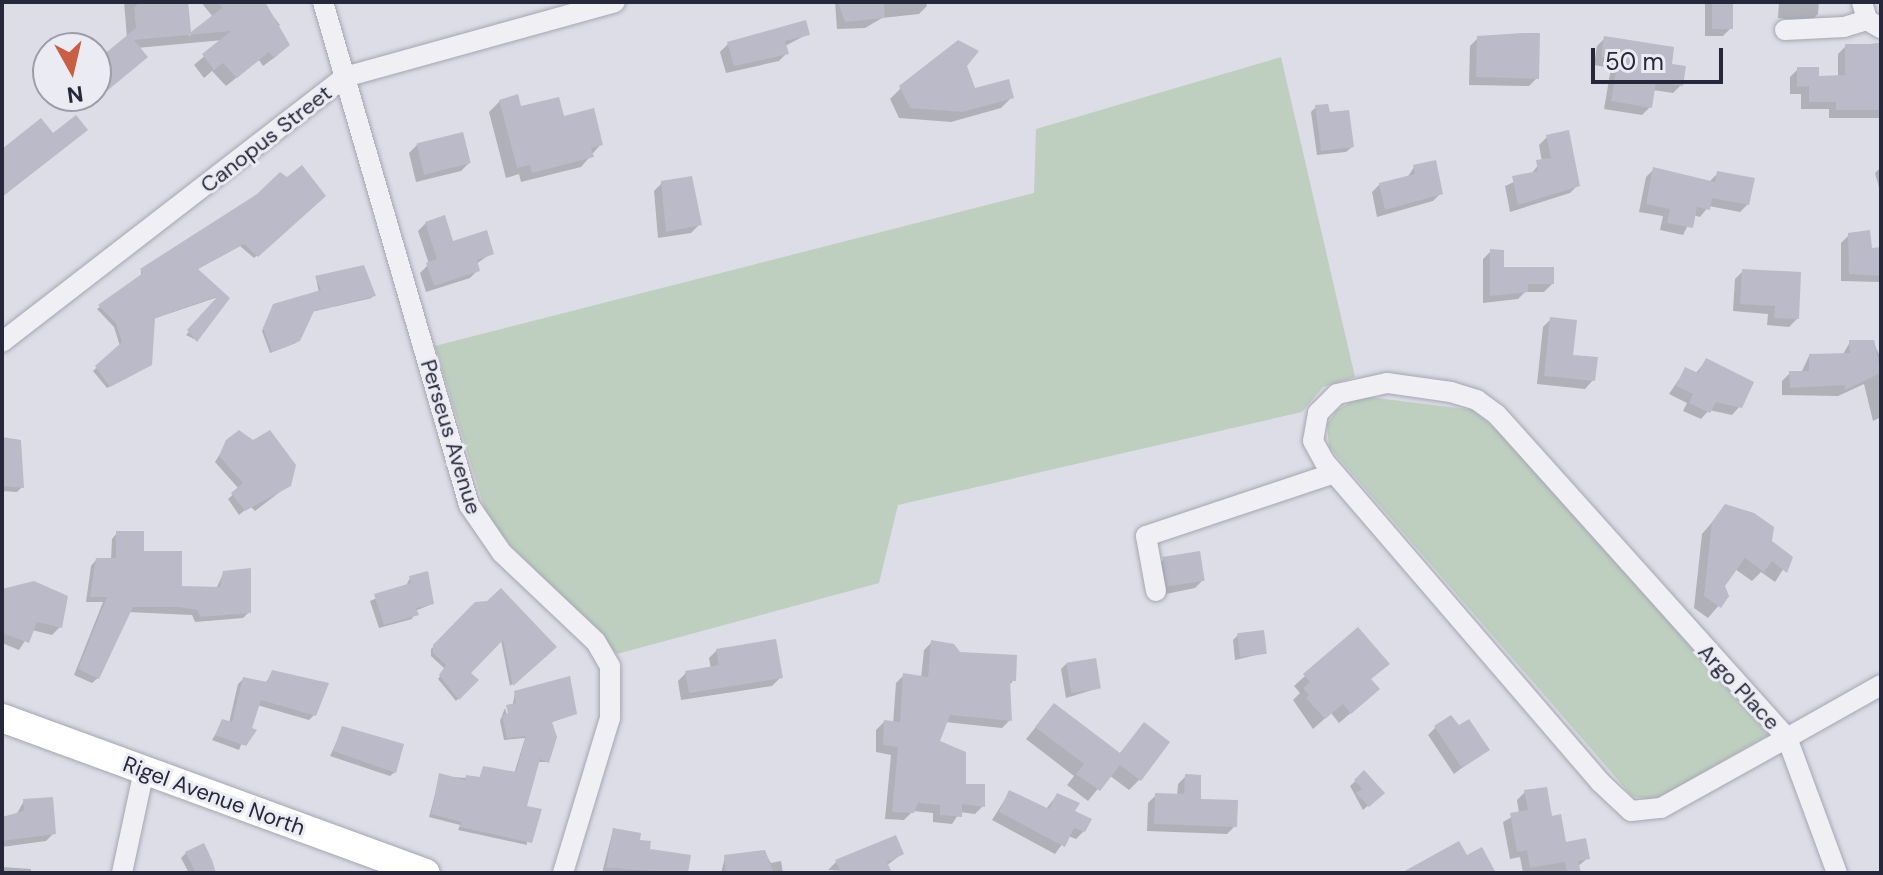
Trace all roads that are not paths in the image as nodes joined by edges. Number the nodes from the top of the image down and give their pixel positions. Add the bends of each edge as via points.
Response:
1 (323, 2) edge
2 (615, 2) edge
3 (1870, 17) edge
4 (1785, 30) dead end
5 (345, 77) junction
6 (2, 342) edge
7 (1334, 473) junction
8 (1156, 591) dead end
9 (1881, 685) edge
10 (2, 718) edge
11 (2, 731) edge
12 (1787, 738) junction
13 (142, 776) junction
14 (122, 873) edge
15 (386, 873) edge
16 (425, 873) edge
17 (563, 873) edge
18 (1837, 873) edge

1 - 5 street, Perseus Avenue
2 - 5 street, Canopus Street
3 - 4 street via 1844,27
5 - 6 street, Canopus Street
5 - 17 street, Perseus Avenue via 474,515 502,553 596,642 610,666 610,718
7 - 8 street via 1146,536
7 - 12 street, Argo Place via 1600,782 1631,811 1661,808
7 - 12 street, Argo Place via 1313,441 1313,425 1324,402 1337,394 1387,383 1477,400 1517,434
9 - 12 street
10 - 13 main road, Rigel Avenue North
11 - 13 main road, Rigel Avenue North
12 - 18 street
13 - 14 street
13 - 15 main road, Rigel Avenue North
13 - 16 main road, Rigel Avenue North

